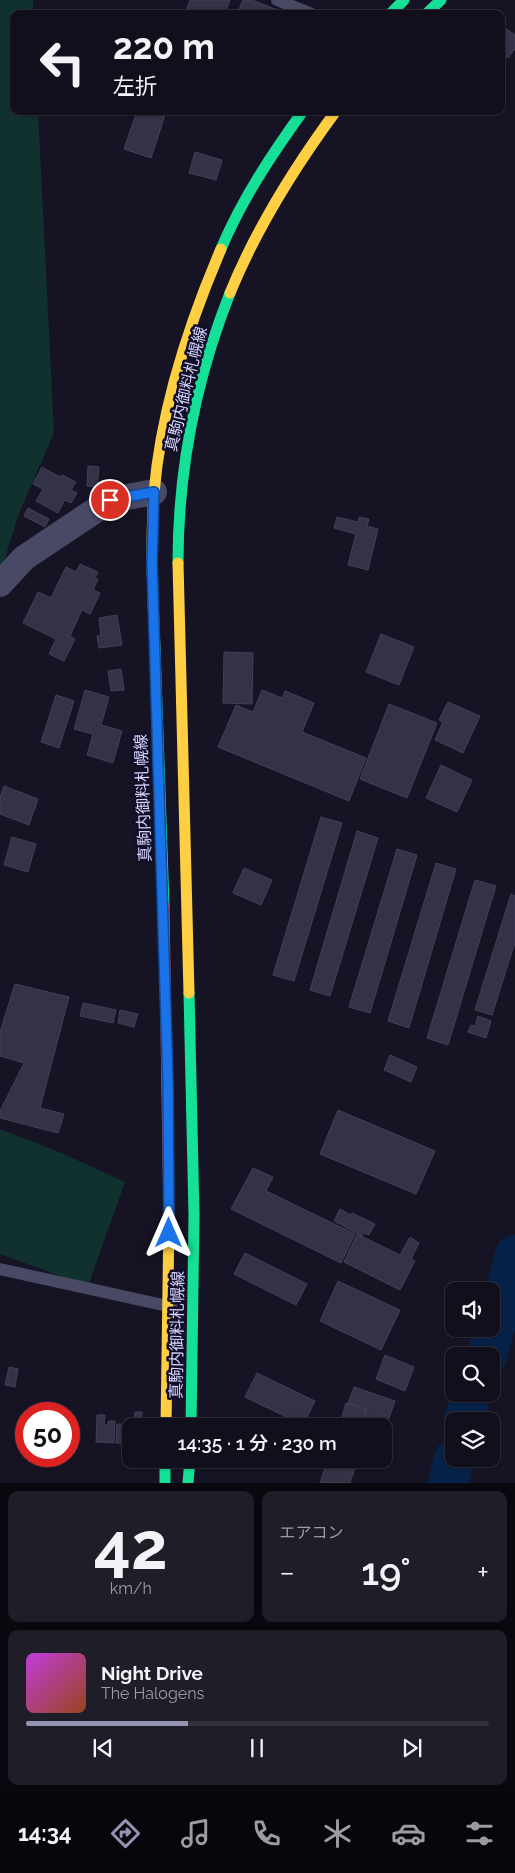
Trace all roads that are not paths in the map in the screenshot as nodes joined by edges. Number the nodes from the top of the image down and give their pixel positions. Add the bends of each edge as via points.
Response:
1 (277, 0) edge
2 (404, 0) edge
3 (441, 0) edge
4 (302, 10) edge
5 (394, 10) edge
6 (430, 10) edge
7 (300, 115) edge
8 (333, 115) edge
9 (154, 492) junction
10 (0, 584) edge
11 (0, 1269) edge
12 (169, 1306) junction
13 (194, 1313) junction
14 (166, 1418) edge
15 (191, 1418) edge
16 (165, 1468) edge
17 (189, 1468) edge
18 (164, 1483) edge
19 (188, 1483) edge

1 - 4 lane
2 - 5 main road
3 - 6 main road
7 - 9 main road, 真駒内御料札幌線 via 241,205 191,321 170,399
8 - 13 main road, 真駒内御料札幌線 via 279,194 242,261 215,335 185,457 178,571 194,1195
9 - 10 street via 110,500 24,558
9 - 12 main road, 真駒内御料札幌線 via 152,563 168,1085
11 - 12 lane
12 - 13 lane
12 - 14 main road, 真駒内御料札幌線
13 - 15 main road, 真駒内御料札幌線
16 - 18 main road
17 - 19 main road

